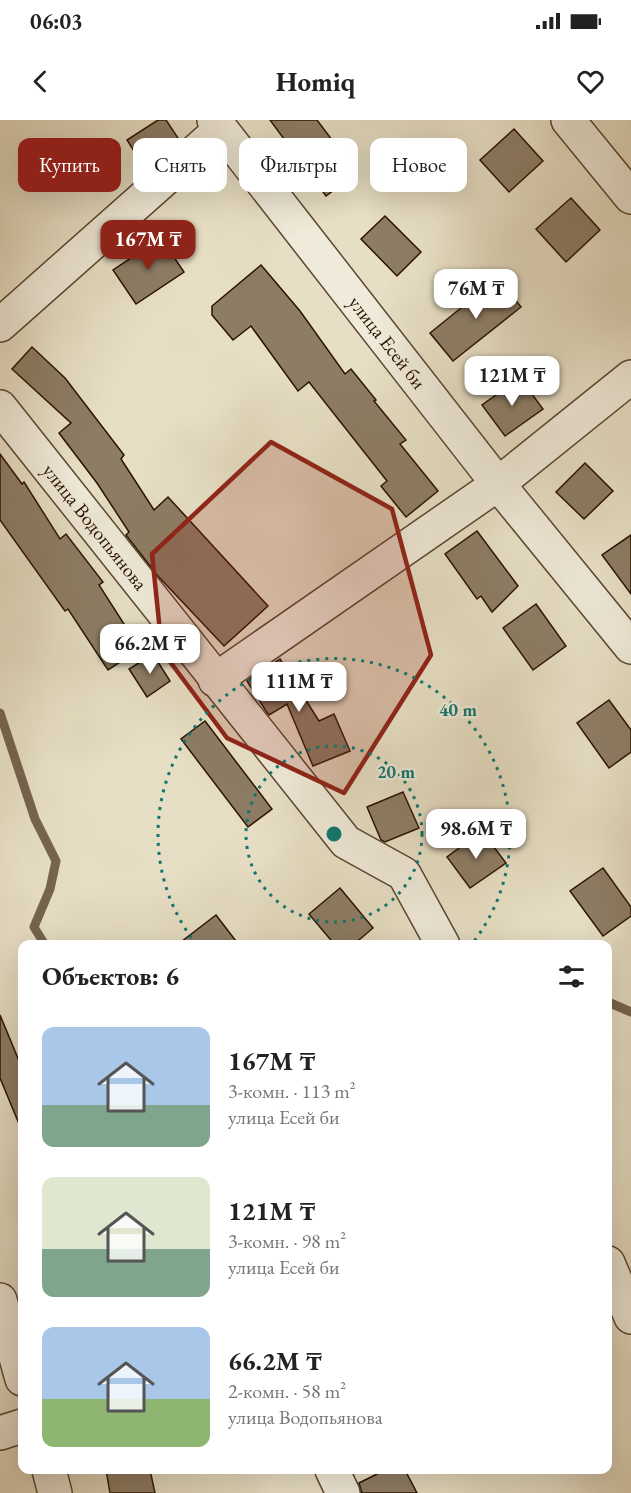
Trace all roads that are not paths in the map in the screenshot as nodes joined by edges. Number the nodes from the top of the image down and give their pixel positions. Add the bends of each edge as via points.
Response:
1 (568, 120) edge
2 (217, 124) edge
3 (631, 197) edge
4 (0, 325) edge
5 (631, 377) edge
6 (0, 407) edge
7 (498, 484) junction
8 (631, 647) edge
9 (215, 681) junction
10 (440, 940) edge
11 (612, 1272) edge
12 (0, 1300) edge
13 (631, 1317) edge
14 (18, 1365) edge
15 (18, 1427) edge
16 (0, 1433) edge
17 (50, 1474) edge
18 (334, 1474) edge
19 (55, 1493) edge
20 (343, 1493) edge

1 - 3 street
2 - 4 street
2 - 7 street, улица Есей би
5 - 7 street
6 - 9 street, улица Водопьянова
7 - 8 street, улица Есей би
7 - 9 street
9 - 10 street, улица Водопьянова via 346,842 404,874
11 - 13 street
12 - 14 street
15 - 16 street
17 - 19 street
18 - 20 street

